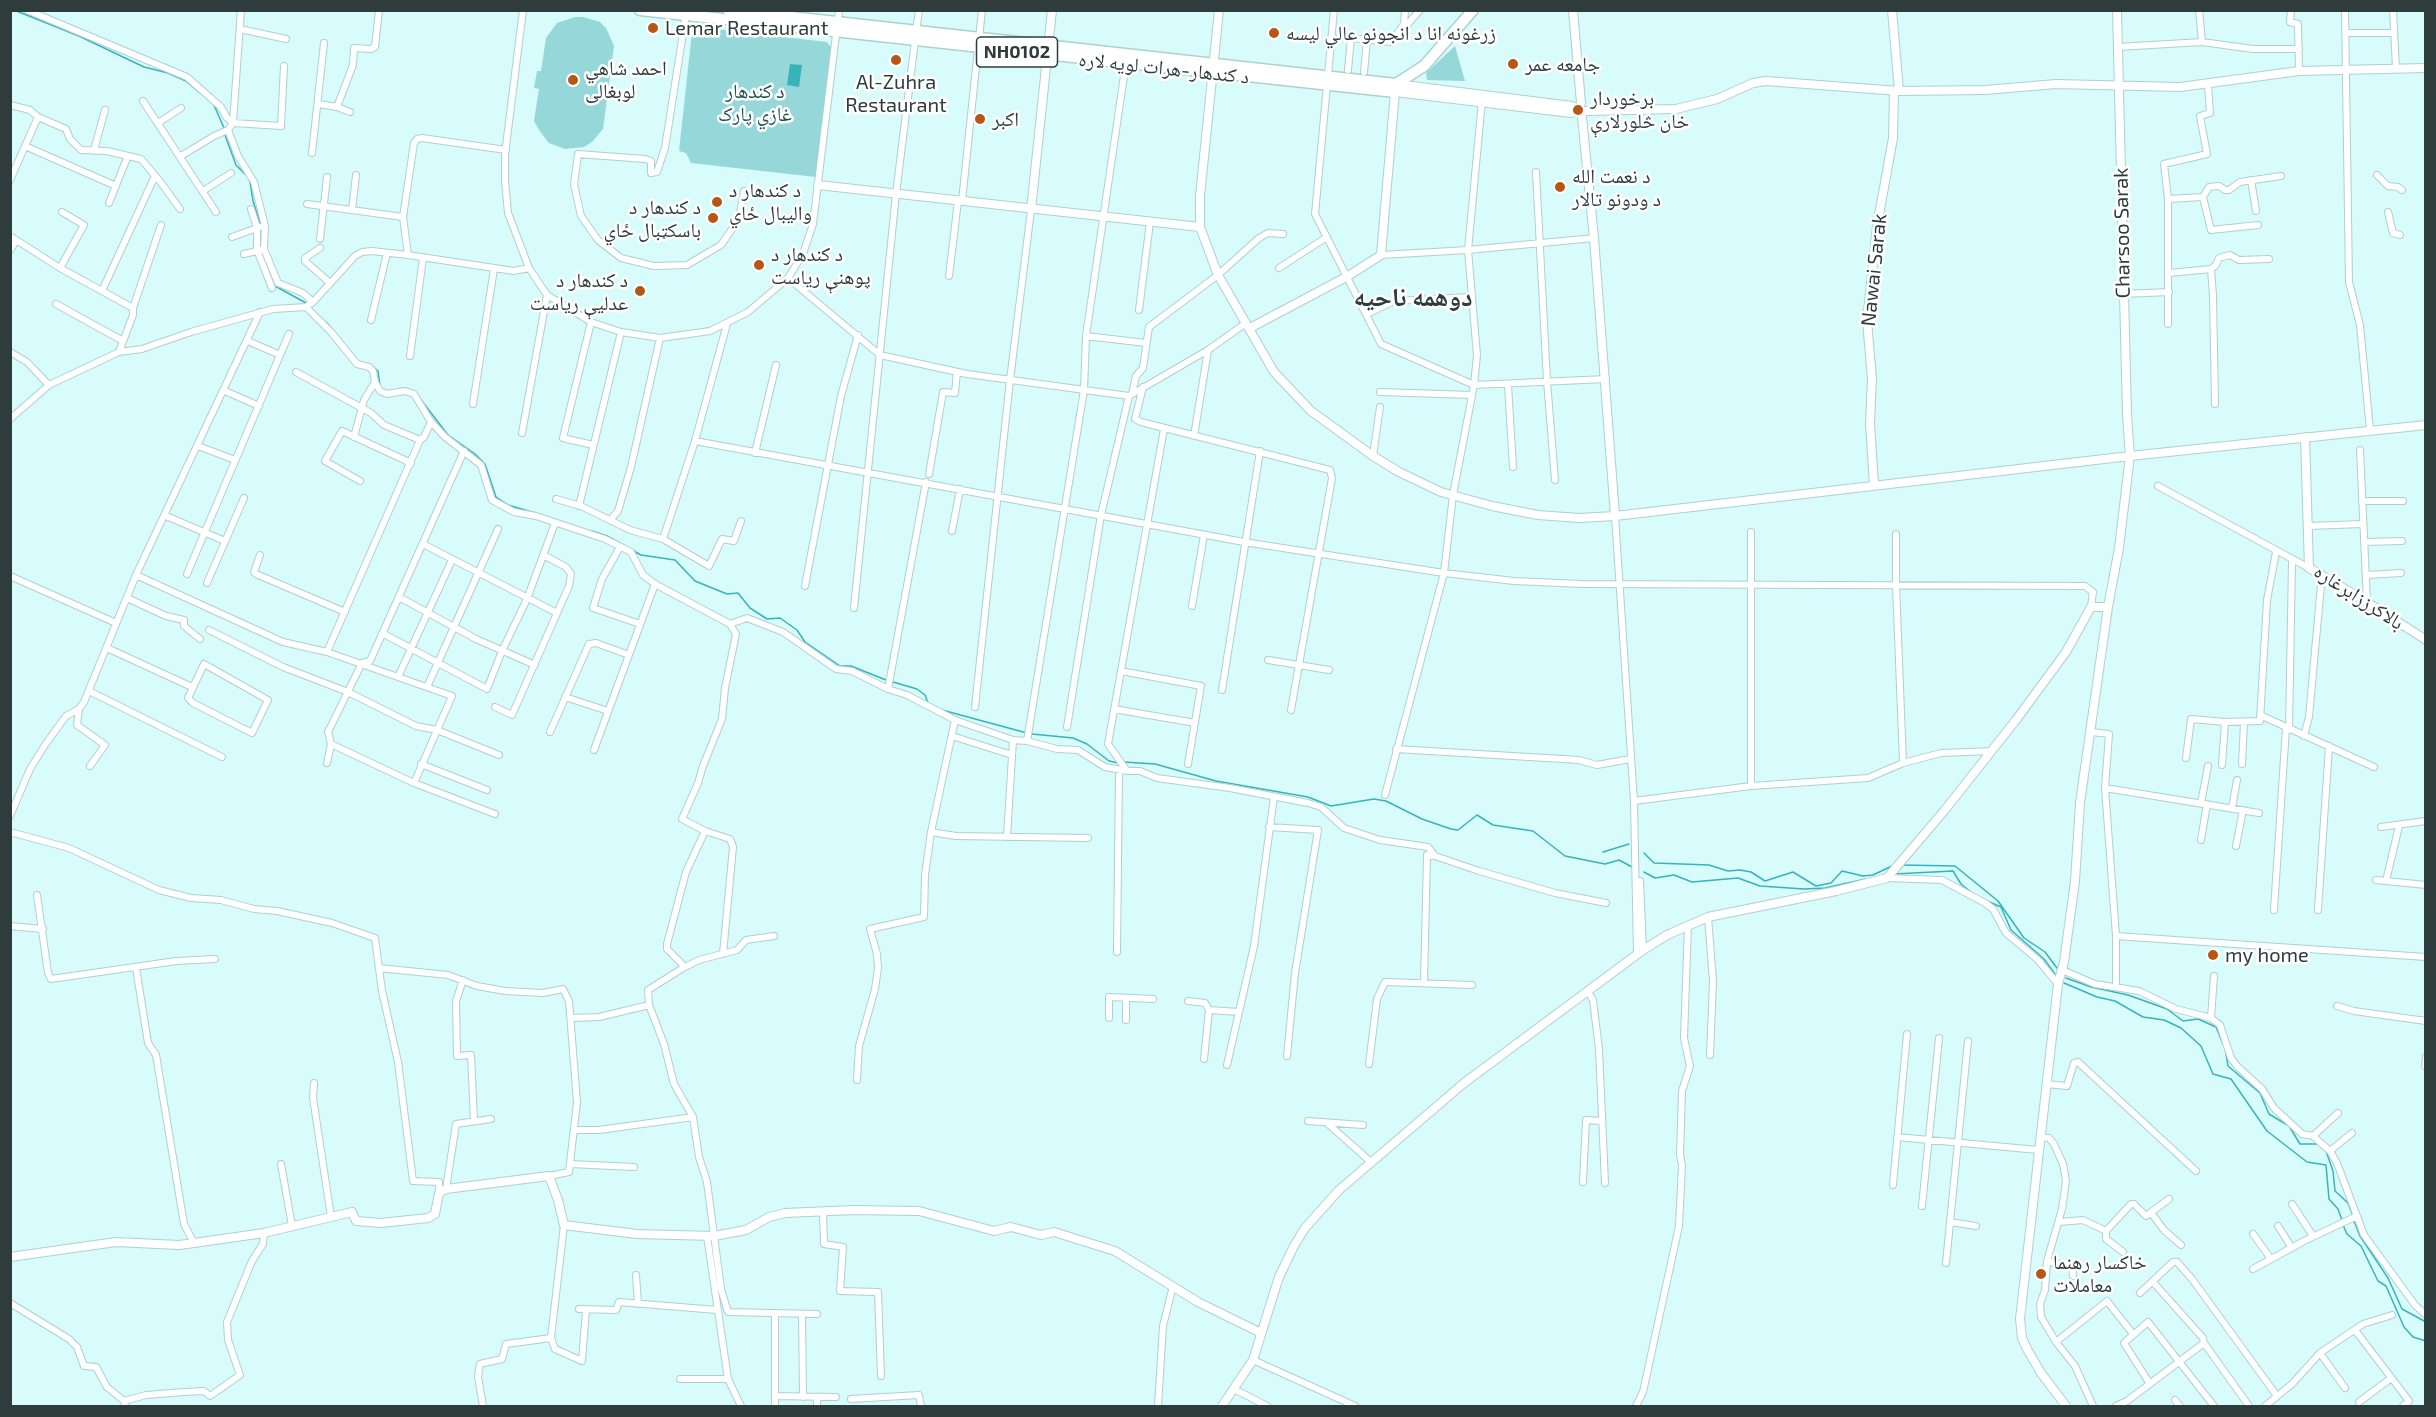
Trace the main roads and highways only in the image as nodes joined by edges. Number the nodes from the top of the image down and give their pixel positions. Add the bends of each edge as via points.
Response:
1 (640, 10) edge
2 (728, 10) edge
3 (1473, 10) edge
4 (687, 13) edge
5 (761, 16) edge

1 - 4 highway, د کندهار-هرات لويه لاره
2 - 5 highway, د کندهار-هرات لويه لاره
3 - 5 highway, د کندهار-هرات لويه لاره / NH0102 via 1424,66 1395,88 979,44
4 - 5 highway, د کندهار-هرات لويه لاره

